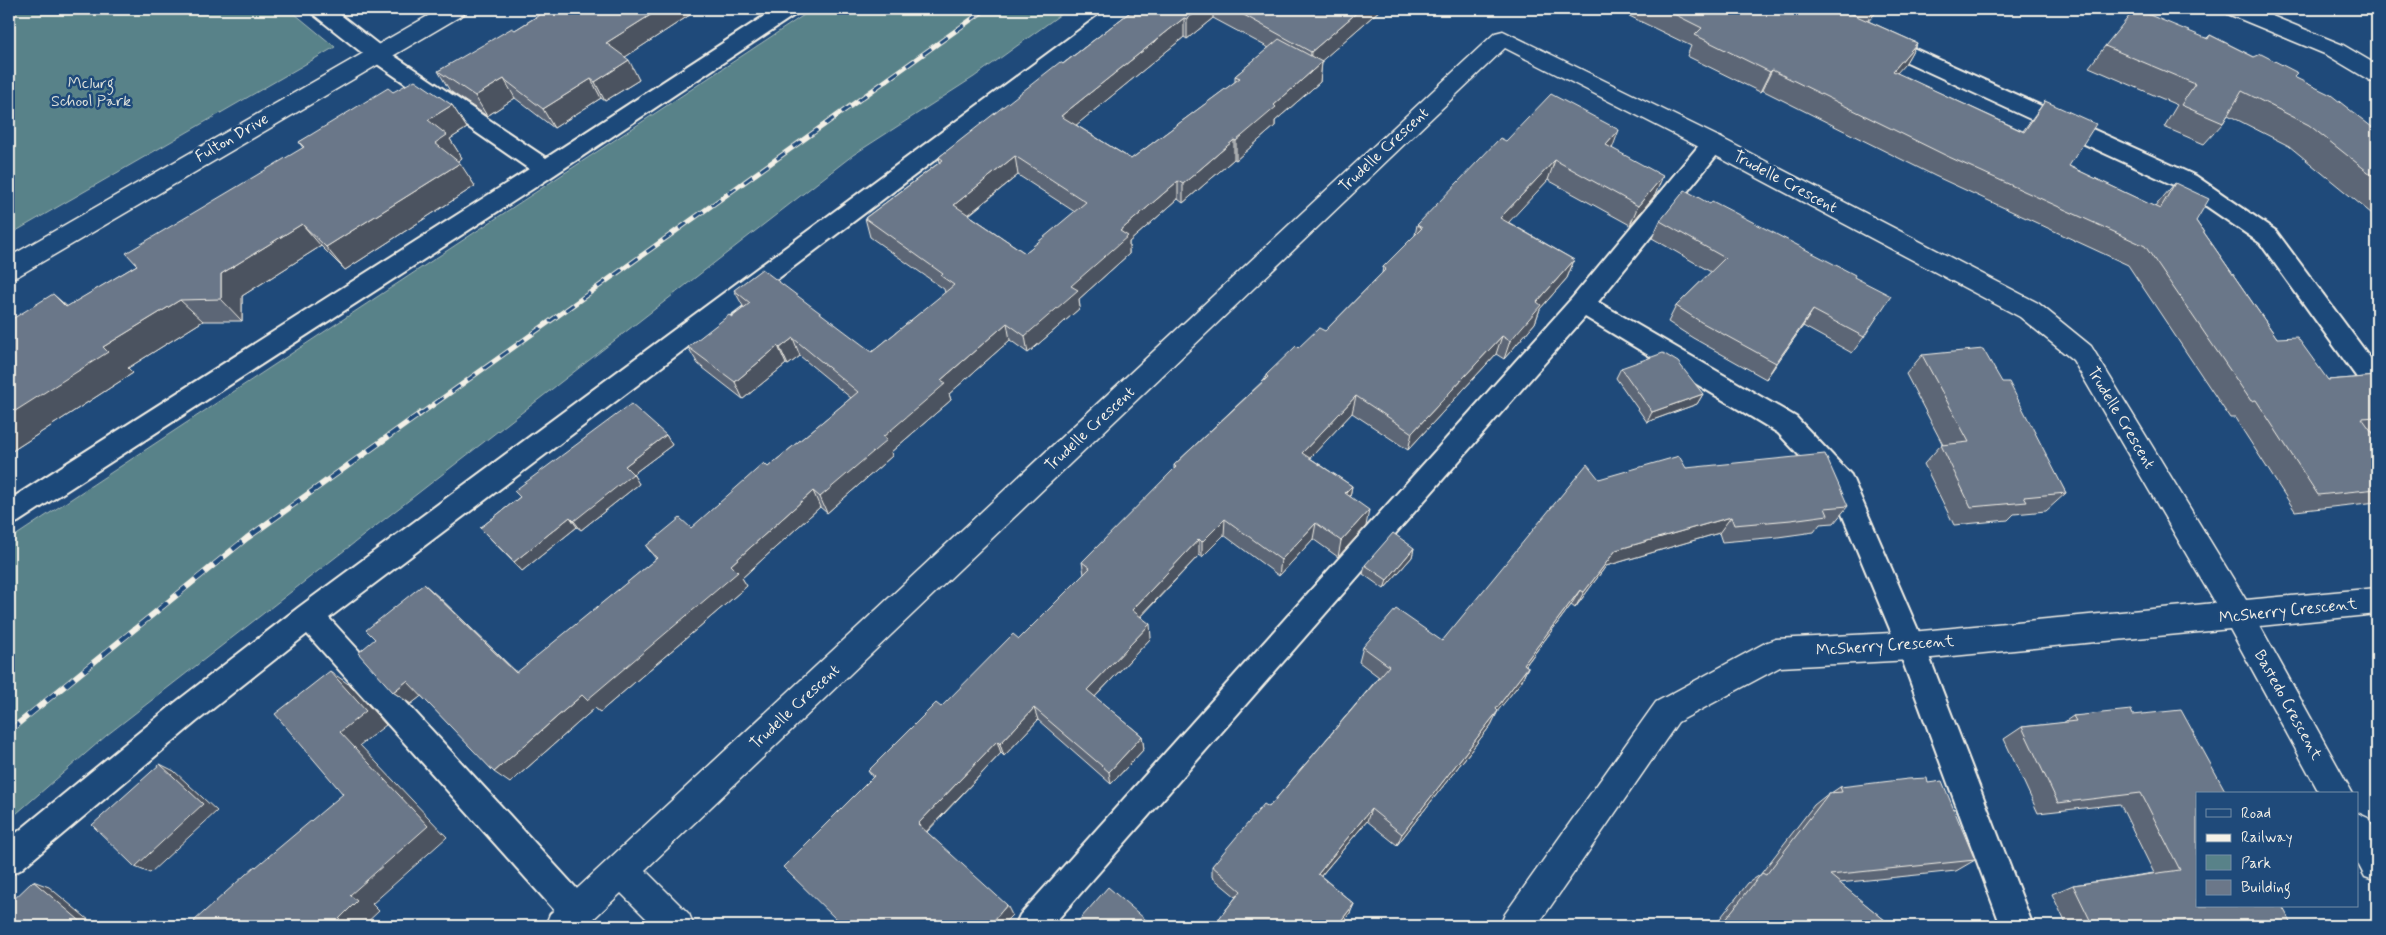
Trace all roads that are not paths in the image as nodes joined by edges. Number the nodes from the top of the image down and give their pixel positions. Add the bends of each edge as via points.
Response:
1 (320, 9) edge
2 (456, 9) edge
3 (789, 9) edge
4 (1121, 9) edge
5 (1810, 9) edge
6 (2236, 9) edge
7 (377, 54) junction
8 (2377, 75) edge
9 (1713, 144) junction
10 (546, 169) junction
11 (9, 269) edge
12 (1582, 304) junction
13 (2377, 386) edge
14 (9, 514) edge
15 (2377, 602) edge
16 (309, 616) junction
17 (2239, 616) junction
18 (1911, 646) junction
19 (2337, 792) edge
20 (2358, 831) edge
21 (9, 859) edge
22 (2377, 865) edge
23 (622, 870) junction
24 (570, 919) edge
25 (2015, 925) edge
26 (678, 926) edge
27 (1032, 926) edge
28 (1517, 926) edge

1 - 7 lane
2 - 7 street, Fulton Drive
3 - 10 lane
4 - 16 lane
5 - 13 lane via 2188,182 2268,237
6 - 8 street via 2334,50
7 - 10 lane
7 - 11 street, Fulton Drive
9 - 12 lane
9 - 17 street, Trudelle Crescent via 2029,310 2082,354
9 - 23 street, Trudelle Crescent via 1503,38
10 - 14 lane
12 - 18 lane via 1787,425 1842,483
12 - 27 lane
15 - 17 street, McSherry Crescent
16 - 21 lane via 186,712
16 - 24 lane
17 - 18 street, McSherry Crescent
17 - 19 street, Bastedo Crescent
18 - 25 lane
18 - 28 street, McSherry Crescent via 1776,653 1667,712
20 - 22 street
23 - 24 street, Trudelle Crescent
23 - 26 street

